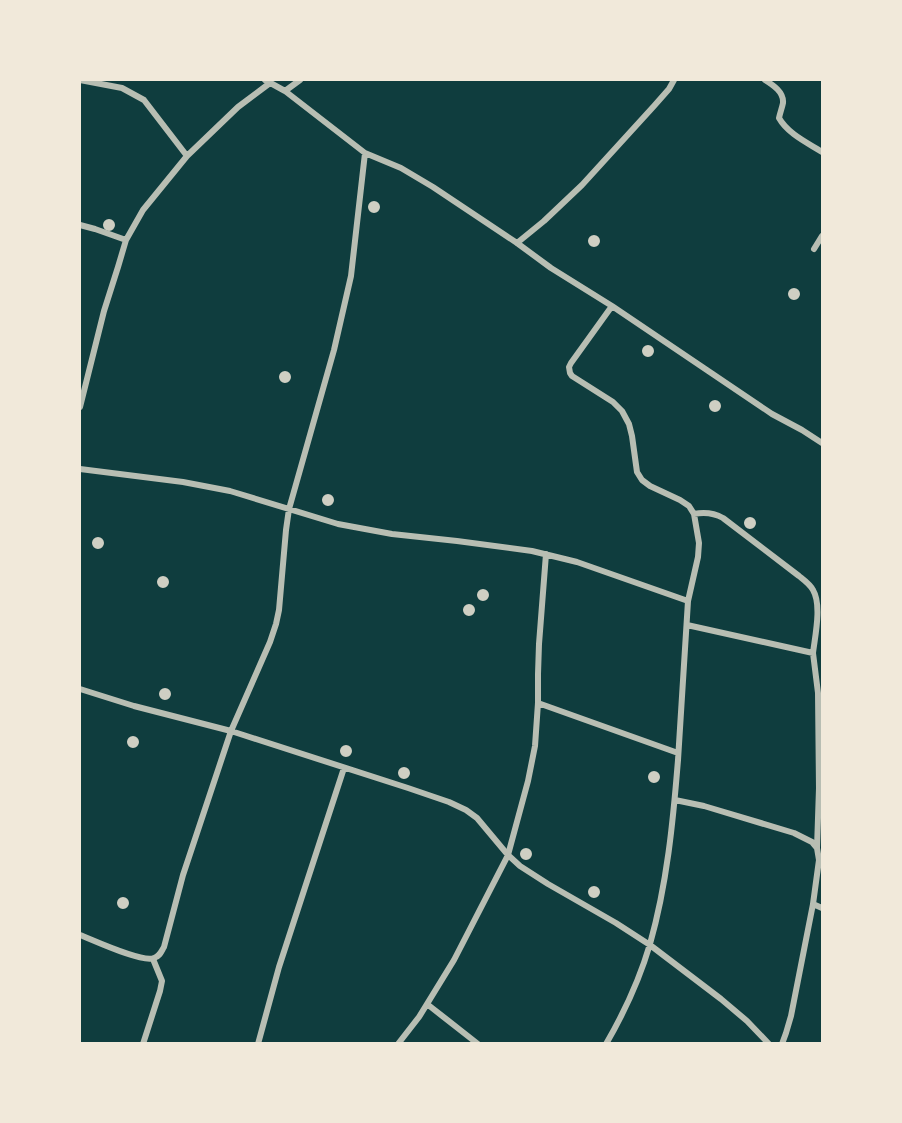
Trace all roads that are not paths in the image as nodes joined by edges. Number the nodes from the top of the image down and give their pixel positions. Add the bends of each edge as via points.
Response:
1 (80, 80) edge
2 (300, 80) edge
3 (674, 80) edge
4 (765, 80) edge
5 (268, 81) edge
6 (285, 91) junction
7 (822, 152) edge
8 (365, 153) junction
9 (187, 156) junction
10 (80, 225) edge
11 (822, 237) edge
12 (126, 240) junction
13 (517, 243) junction
14 (814, 249) dead end
15 (612, 306) junction
16 (80, 407) edge
17 (822, 443) edge
18 (80, 469) edge
19 (289, 509) junction
20 (694, 514) junction
21 (546, 554) junction
22 (688, 601) junction
23 (687, 625) junction
24 (813, 653) junction
25 (80, 689) edge
26 (538, 703) junction
27 (231, 731) junction
28 (678, 753) junction
29 (344, 768) junction
30 (675, 800) junction
31 (817, 848) junction
32 (508, 855) junction
33 (813, 904) junction
34 (822, 908) edge
35 (80, 935) edge
36 (650, 945) junction
37 (153, 959) junction
38 (427, 1004) junction
39 (143, 1044) edge
40 (258, 1044) edge
41 (398, 1044) edge
42 (478, 1044) edge
43 (606, 1044) edge
44 (769, 1044) edge
45 (782, 1044) edge

1 - 9 street via 122,88 144,100
2 - 6 street
3 - 13 street via 582,185
4 - 7 street via 783,98 781,123
5 - 6 street
5 - 9 street
6 - 8 street
8 - 13 street via 433,187
8 - 19 street via 351,276
9 - 12 street via 143,210
10 - 12 street
11 - 14 street
12 - 16 street
13 - 15 street
15 - 17 street via 771,414
15 - 20 street via 571,363 570,373 622,411 629,424 637,472 642,480 680,500
18 - 19 street via 183,482
19 - 21 street via 338,524 392,534
19 - 27 street via 276,624
20 - 22 street via 699,543
20 - 24 street via 710,513 723,518 812,588 817,614
21 - 22 street
21 - 26 street
22 - 23 street
23 - 24 street
23 - 28 street
24 - 31 street via 818,693
25 - 27 street
26 - 28 street
26 - 32 street via 535,746
27 - 29 street
27 - 37 street via 183,875 164,947
28 - 30 street
29 - 32 street via 466,810
29 - 40 street
30 - 31 street via 794,833
30 - 36 street via 661,901
31 - 33 street
32 - 36 street via 533,875
32 - 38 street
33 - 34 street
33 - 45 street
35 - 37 street
36 - 43 street
36 - 44 street via 721,999
37 - 39 street via 162,981
38 - 41 street
38 - 42 street

